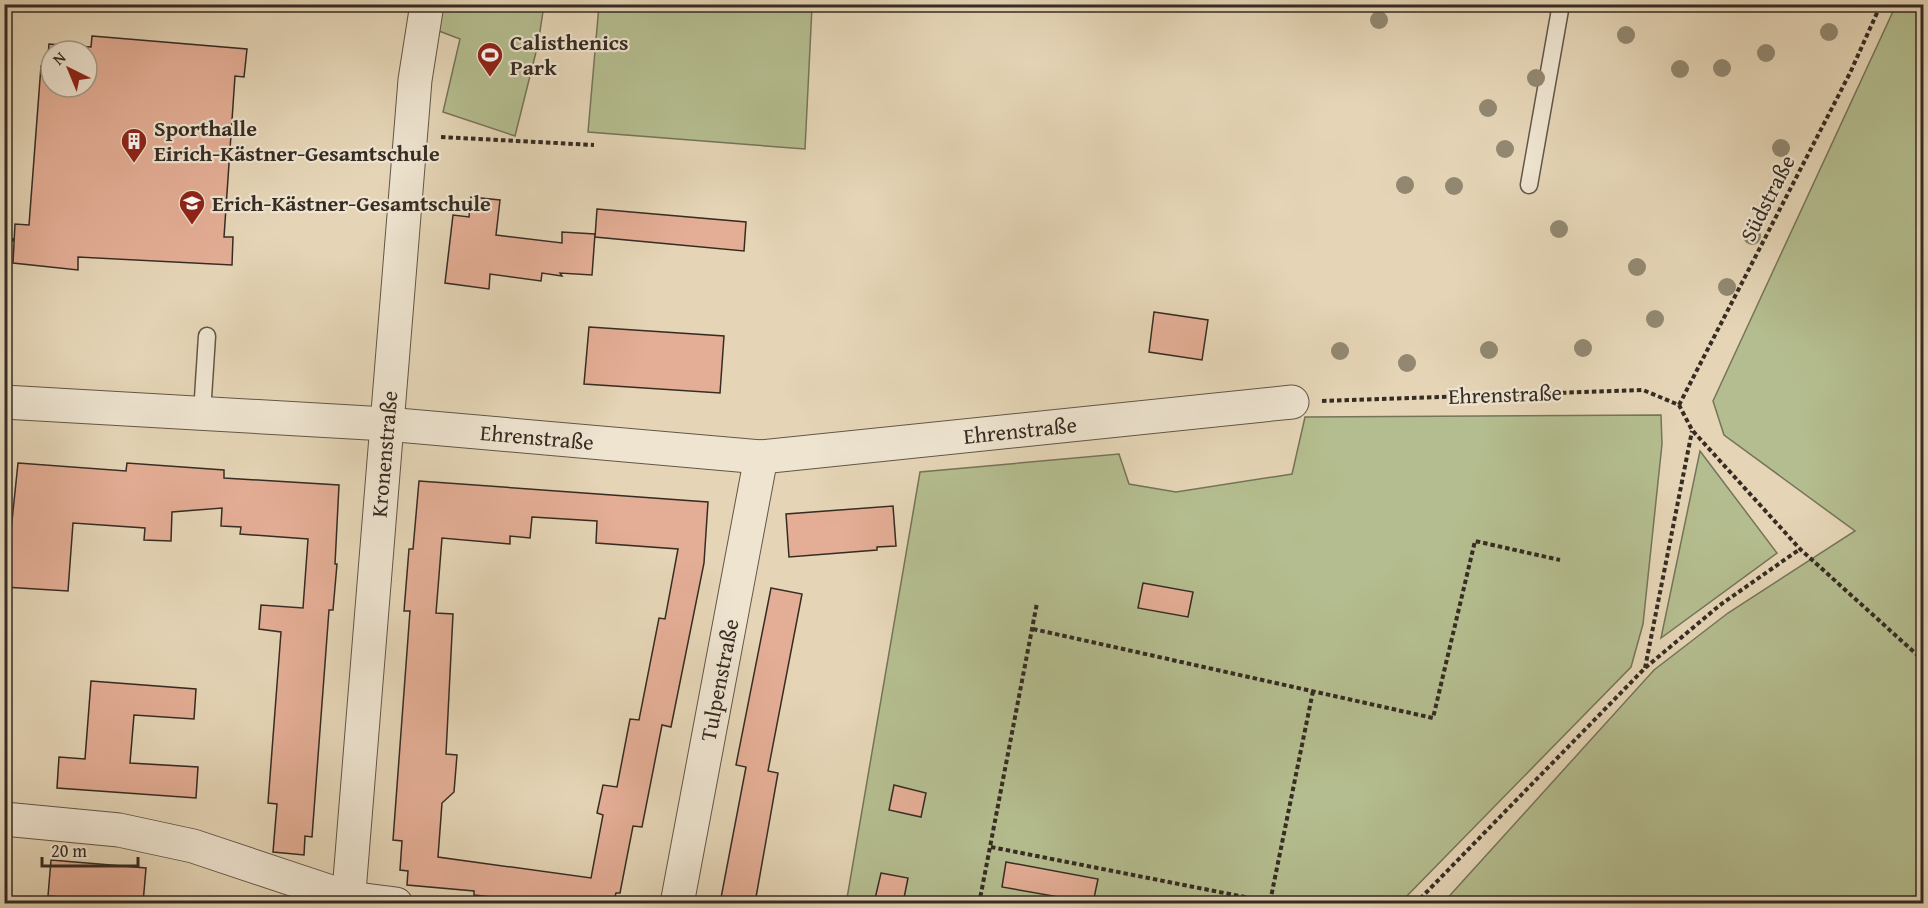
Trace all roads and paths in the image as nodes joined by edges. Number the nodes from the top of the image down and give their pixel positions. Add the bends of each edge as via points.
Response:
1 (427, 4) edge
2 (1561, 4) edge
3 (1881, 4) edge
4 (410, 135) junction
5 (594, 145) dead end
6 (1529, 185) dead end
7 (4, 239) edge
8 (14, 240) dead end
9 (207, 336) dead end
10 (4, 402) edge
11 (1292, 402) joint
12 (1679, 405) junction
13 (202, 413) junction
14 (386, 424) junction
15 (1692, 430) junction
16 (761, 457) junction
17 (1800, 549) junction
18 (1560, 560) dead end
19 (1037, 603) dead end
20 (1033, 629) junction
21 (1923, 661) edge
22 (1645, 668) junction
23 (1313, 691) junction
24 (4, 819) edge
25 (991, 847) junction
26 (349, 901) edge
27 (396, 903) edge
28 (677, 903) edge
29 (979, 903) edge
30 (1415, 903) edge

1 - 4 street, Kronenstraße
2 - 6 lane
3 - 12 path, Südstraße via 1850,73
4 - 5 path
4 - 14 street, Kronenstraße
7 - 8 path
9 - 13 lane
10 - 13 street, Ehrenstraße
11 - 12 path, Ehrenstraße via 1642,390
11 - 16 street, Ehrenstraße
12 - 15 path
13 - 14 street, Ehrenstraße
14 - 16 street, Ehrenstraße
14 - 26 street, Kronenstraße
15 - 17 path
15 - 22 path
16 - 28 street, Tulpenstraße
17 - 21 path
17 - 22 path via 1720,605
18 - 23 path via 1475,541 1433,718
19 - 20 path
20 - 23 path
20 - 25 path
22 - 30 path
23 - 25 path via 1270,902
24 - 26 street via 119,830 193,846
25 - 29 path
26 - 27 street

